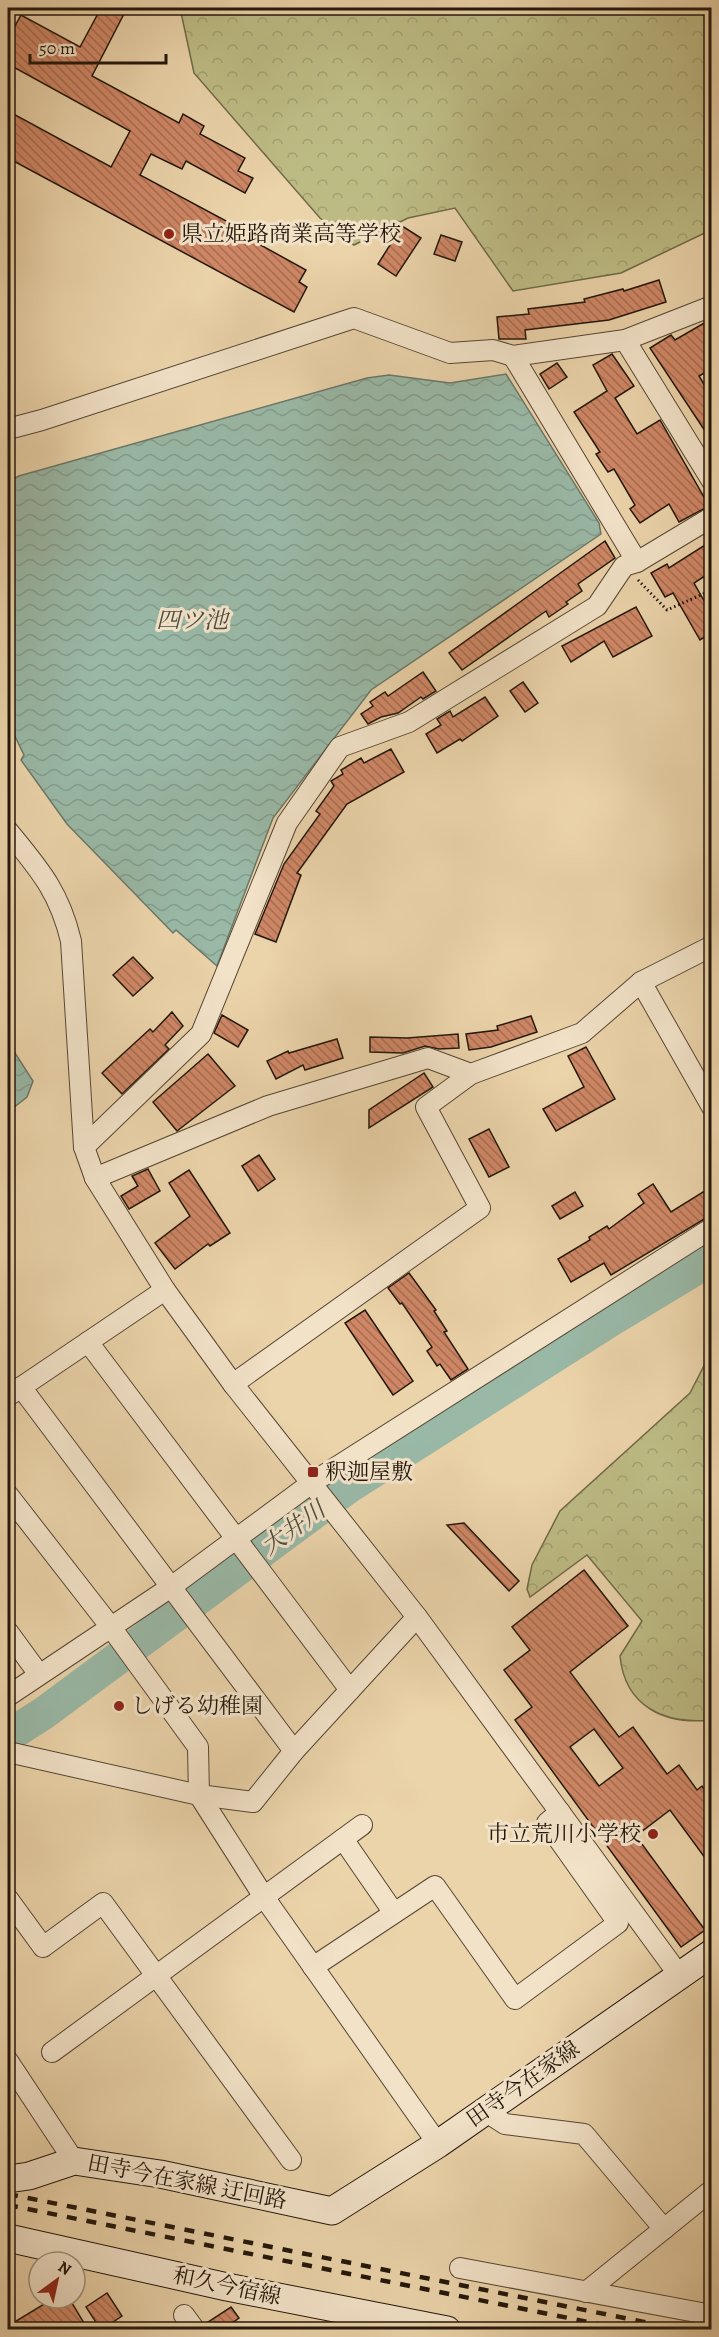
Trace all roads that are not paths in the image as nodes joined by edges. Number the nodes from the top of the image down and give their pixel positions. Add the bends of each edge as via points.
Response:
1 (711, 306) edge
2 (625, 340) junction
3 (513, 356) junction
4 (8, 429) edge
5 (711, 481) edge
6 (711, 517) edge
7 (631, 564) junction
8 (8, 831) edge
9 (711, 946) edge
10 (641, 982) junction
11 (471, 1074) junction
12 (711, 1107) edge
13 (84, 1147) junction
14 (95, 1178) junction
15 (711, 1228) edge
16 (165, 1290) junction
17 (88, 1342) junction
18 (233, 1384) junction
19 (14, 1392) edge
20 (313, 1482) junction
21 (8, 1495) edge
22 (237, 1538) junction
23 (171, 1587) junction
24 (417, 1617) junction
25 (110, 1626) junction
26 (8, 1632) edge
27 (38, 1673) junction
28 (350, 1690) junction
29 (8, 1696) edge
30 (294, 1751) junction
31 (8, 1752) edge
32 (199, 1795) junction
33 (560, 1812) junction
34 (362, 1826) dead end
35 (343, 1839) junction
36 (264, 1897) junction
37 (8, 1899) edge
38 (394, 1913) junction
39 (711, 1953) edge
40 (313, 1967) junction
41 (679, 1975) junction
42 (158, 1976) junction
43 (52, 2052) dead end
44 (11, 2072) edge
45 (485, 2111) junction
46 (438, 2144) junction
47 (291, 2160) dead end
48 (74, 2161) junction
49 (8, 2179) edge
50 (711, 2190) edge
51 (332, 2211) joint
52 (664, 2229) junction
53 (8, 2238) edge
54 (460, 2268) dead end
55 (586, 2292) junction
56 (711, 2315) edge
57 (447, 2330) edge

1 - 2 street
2 - 3 street
2 - 5 street
3 - 4 street via 493,350 450,353 354,318
3 - 7 street
6 - 7 street
7 - 13 street via 597,606 409,722 339,747 287,823 201,1034
8 - 13 street via 48,881 64,911 71,941
9 - 10 street
10 - 11 street via 582,1033
10 - 12 street
11 - 14 street via 428,1058 268,1106
11 - 18 street via 426,1107 480,1208
13 - 14 street
14 - 16 street
15 - 20 street
16 - 17 street
16 - 18 street
17 - 19 street
17 - 22 street
18 - 20 street
19 - 23 street
20 - 22 street
20 - 24 street
21 - 25 street
22 - 23 street
22 - 28 street
23 - 25 street
23 - 30 street
24 - 28 street
24 - 33 street
25 - 27 street
25 - 32 street via 198,1748
26 - 27 street
27 - 29 street
28 - 30 street
30 - 32 street via 253,1802
31 - 32 street
32 - 36 street
33 - 38 street via 547,1822 618,1923 515,1998 435,1886
33 - 41 street
34 - 35 street
35 - 36 street
35 - 38 street
36 - 40 street
36 - 42 street
37 - 42 street via 43,1947 103,1903
38 - 40 street
39 - 41 main road, 田寺今在家線
40 - 46 street
41 - 45 main road, 田寺今在家線
42 - 43 street
42 - 47 street
44 - 48 street
45 - 46 main road, 田寺今在家線
45 - 52 street via 505,2124 584,2134
46 - 51 main road, 田寺今在家線
48 - 49 main road, 田寺今在家線 迂回路
48 - 51 main road, 田寺今在家線 迂回路 via 160,2174
50 - 52 street
52 - 55 street
53 - 57 main road, 和久今宿線 via 227,2287
54 - 55 street
55 - 56 street

